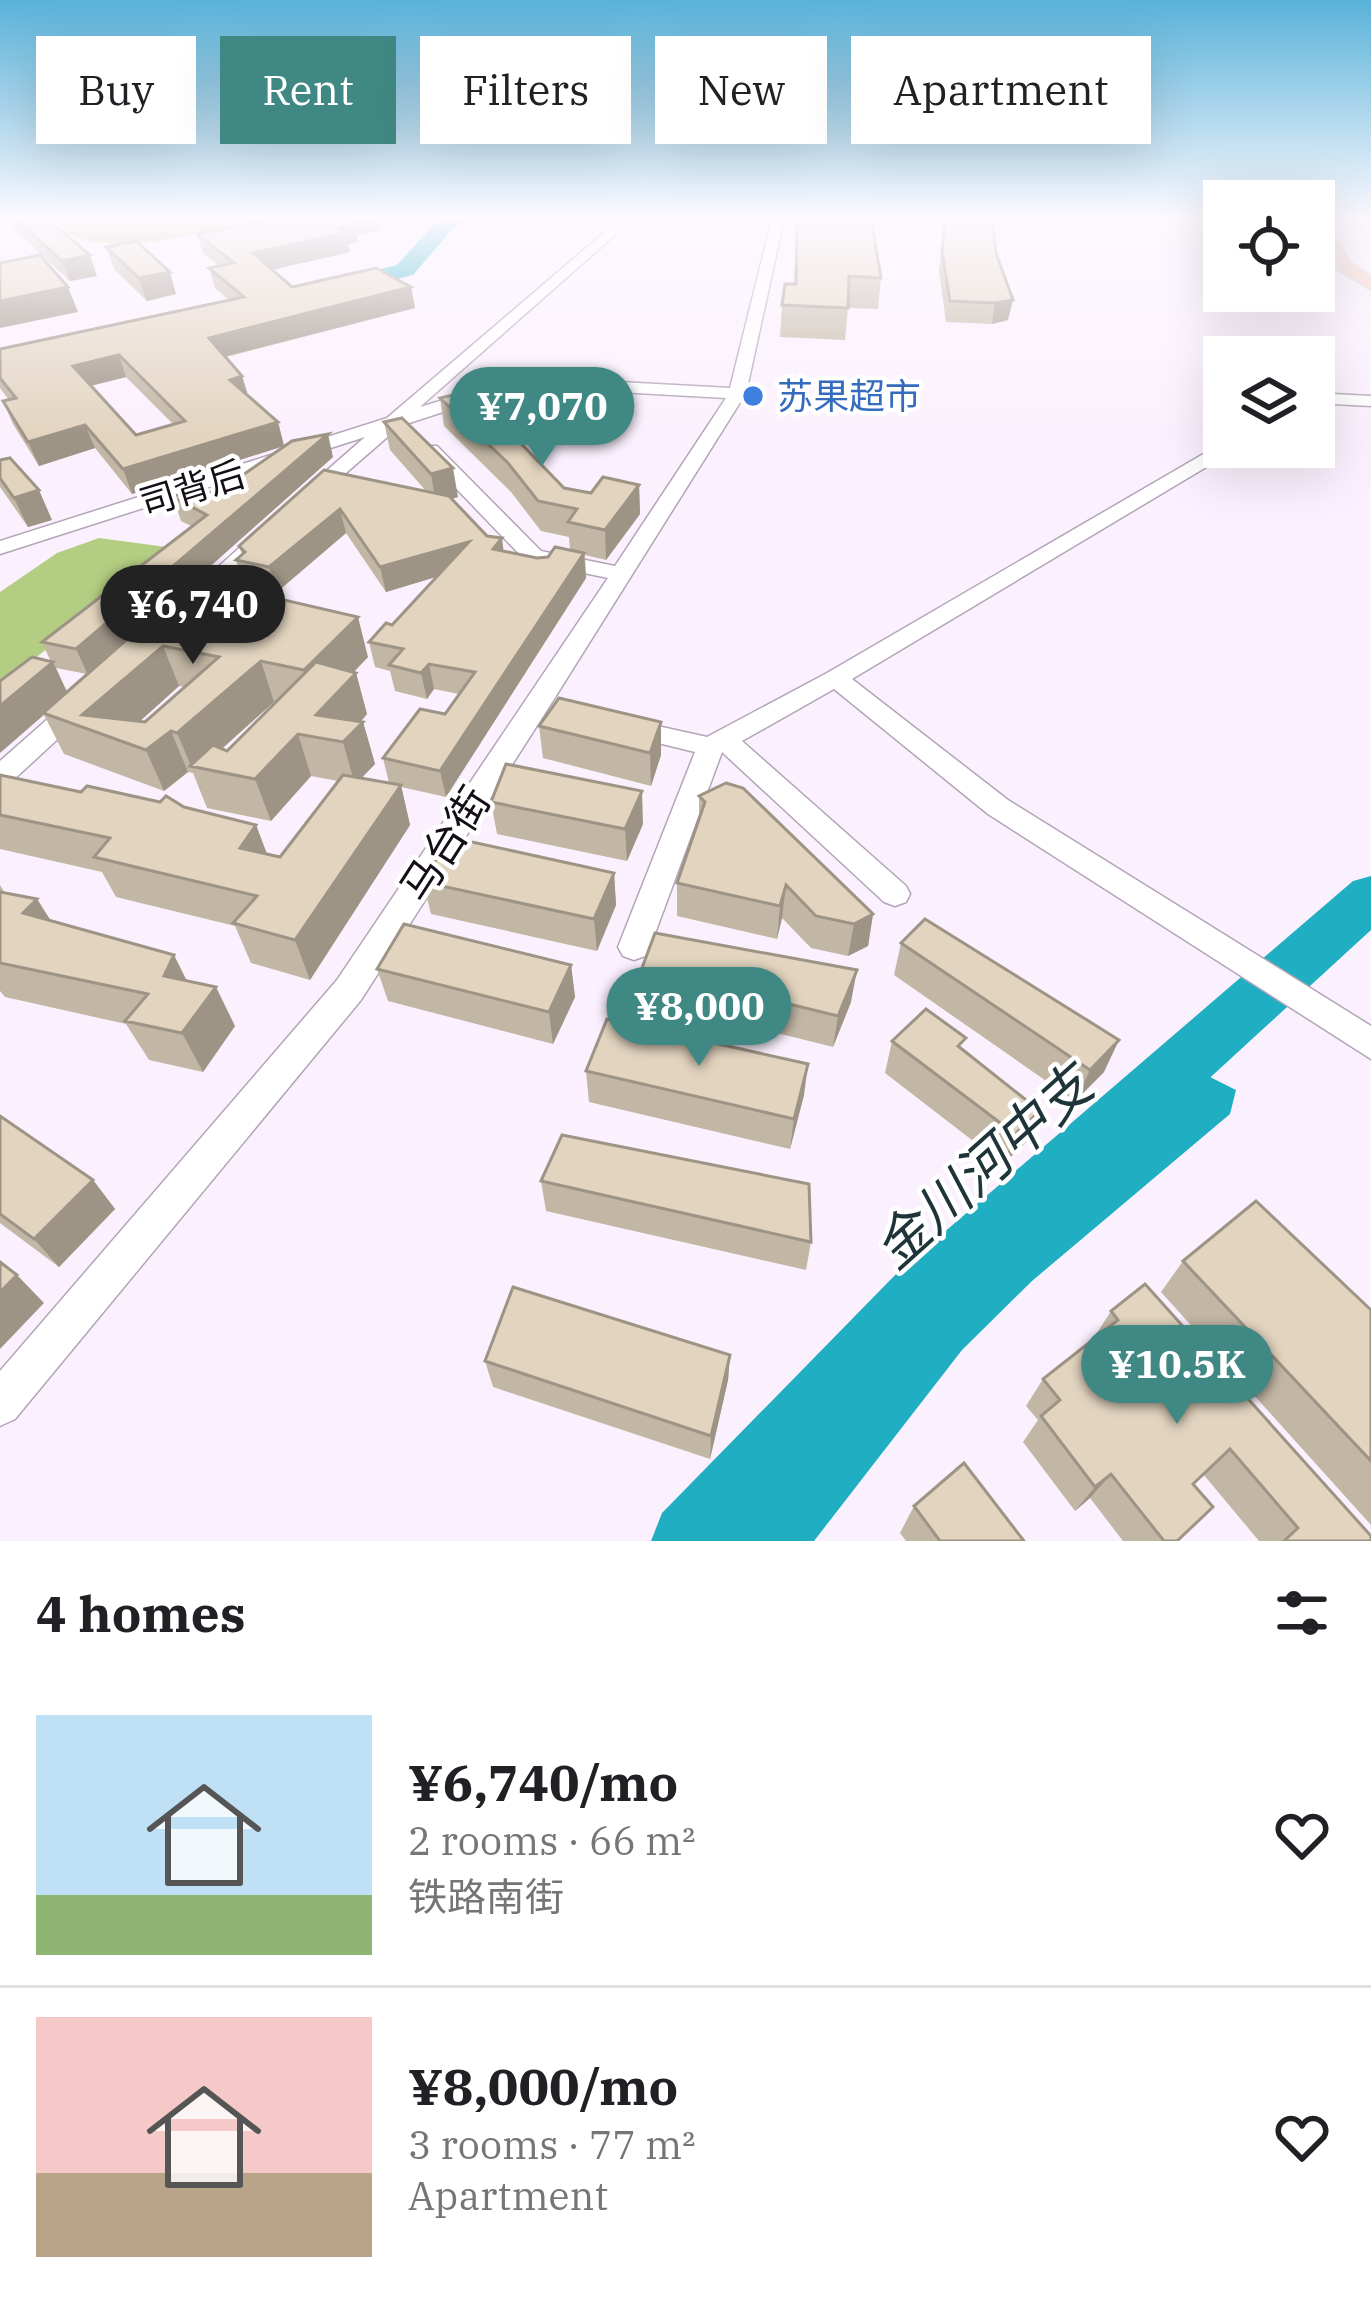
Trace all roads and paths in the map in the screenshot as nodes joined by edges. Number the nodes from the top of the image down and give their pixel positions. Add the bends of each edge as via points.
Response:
1 (545, 291) edge
2 (761, 291) edge
3 (737, 393) junction
4 (1335, 399) edge
5 (1371, 400) edge
6 (392, 425) junction
7 (1203, 461) edge
8 (0, 548) edge
9 (620, 574) junction
10 (836, 679) junction
11 (602, 722) edge
12 (717, 742) junction
13 (0, 776) edge
14 (895, 895) dead end
15 (634, 947) dead end
16 (1371, 1044) edge
17 (0, 1404) edge

1 - 6 street
2 - 3 street, 马台街
3 - 6 street, 司背后 via 546,383 483,393
3 - 9 street, 马台街
4 - 5 street
6 - 8 street, 司背后
6 - 9 street via 534,556
6 - 13 street
7 - 10 street
9 - 17 street, 马台街 via 547,709 349,990
10 - 12 street
10 - 16 street via 998,807
11 - 12 street
12 - 14 street
12 - 15 street

